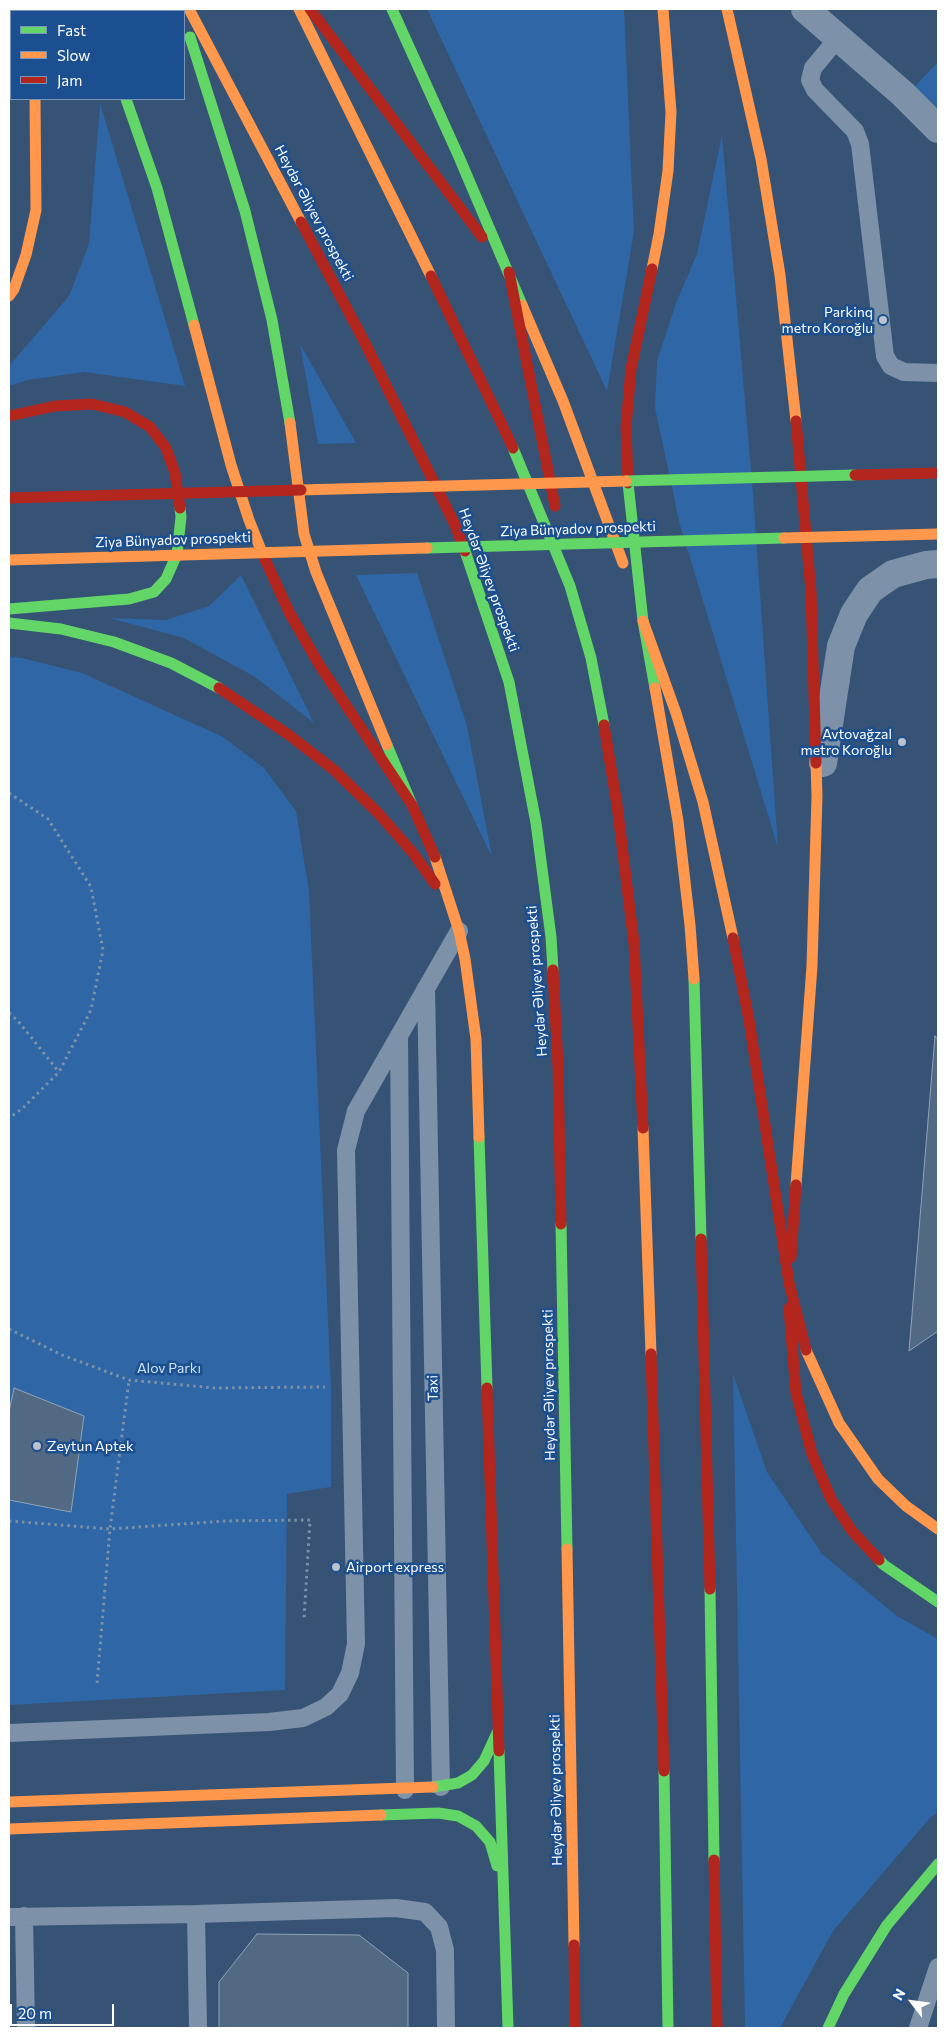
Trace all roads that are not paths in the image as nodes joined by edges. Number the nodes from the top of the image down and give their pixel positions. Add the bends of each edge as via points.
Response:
1 (189, 9) edge
2 (299, 9) edge
3 (310, 9) edge
4 (392, 9) edge
5 (663, 9) edge
6 (727, 9) edge
7 (805, 9) edge
8 (185, 22) edge
9 (838, 38) junction
10 (35, 100) edge
11 (126, 100) edge
12 (938, 129) edge
13 (509, 272) junction
14 (9, 296) edge
15 (938, 373) edge
16 (9, 416) edge
17 (938, 473) edge
18 (9, 498) edge
19 (938, 534) edge
20 (9, 560) edge
21 (938, 564) edge
22 (570, 586) junction
23 (9, 609) edge
24 (643, 621) junction
25 (9, 623) edge
26 (817, 796) junction
27 (412, 805) junction
28 (453, 910) junction
29 (459, 931) junction
30 (426, 988) junction
31 (399, 1036) junction
32 (789, 1283) junction
33 (938, 1529) edge
34 (938, 1602) edge
35 (9, 1732) edge
36 (497, 1732) junction
37 (441, 1787) junction
38 (405, 1790) junction
39 (9, 1802) edge
40 (9, 1829) edge
41 (938, 1864) edge
42 (504, 1884) junction
43 (196, 1914) junction
44 (16, 1916) edge
45 (938, 1967) edge
46 (26, 2028) edge
47 (198, 2028) edge
48 (446, 2028) edge
49 (508, 2028) edge
50 (575, 2028) edge
51 (668, 2028) edge
52 (717, 2028) edge
53 (828, 2028) edge
54 (918, 2028) edge

1 - 50 main road, Heydər Əliyev prospekti via 365,343 455,525 509,682 521,743 536,823 551,937 558,1066
2 - 22 main road via 462,337 505,429
3 - 13 main road
4 - 13 main road
5 - 24 main road via 671,112 668,171 659,234 631,369 626,426 628,493
6 - 26 main road via 761,159 780,275 812,592
7 - 9 street
8 - 27 main road via 245,211 272,320 286,396 304,534 316,572
9 - 12 street
9 - 15 lane via 813,68 810,80 815,90 855,131 860,144 885,356 891,366 904,372
10 - 14 main road via 36,210 26,255
11 - 27 main road via 156,188 231,465 269,570 320,666
13 - 22 main road
13 - 24 main road via 592,476
16 - 23 main road via 56,406 92,404 125,412 150,427 166,448 175,472 181,517 178,554 166,579 154,592 130,599
17 - 18 main road, bridge
19 - 20 main road, Ziya Bünyadov prospekti, bridge
21 - 26 street via 893,574 870,590 854,614 841,646
22 - 51 main road via 592,658 602,712 634,943 645,1174 660,1650
24 - 32 main road via 703,802 724,894 750,1020
24 - 52 main road via 678,821 696,1000
25 - 28 main road via 61,629 114,642 171,663 228,693 334,770 413,853
26 - 32 main road via 812,966
27 - 28 main road
28 - 29 main road
29 - 30 lane
29 - 36 main road via 470,984 476,1039
30 - 31 lane
30 - 37 lane, Taxi
31 - 35 lane via 356,1112 346,1150 356,1644 350,1673 340,1694 326,1707 302,1718 269,1722
31 - 38 lane
32 - 33 main road via 807,1353 839,1423 878,1479 906,1506
32 - 34 main road via 796,1393 812,1454 831,1500 852,1531 884,1565
36 - 37 main road via 484,1761 472,1776
36 - 42 main road
37 - 38 main road
38 - 39 main road
40 - 42 main road via 438,1813 458,1816 476,1826 490,1842
41 - 53 main road via 887,1926 844,1994
42 - 49 main road
43 - 44 lane
43 - 47 lane
43 - 48 lane via 396,1908 425,1912 439,1927 445,1950
44 - 46 lane
45 - 54 lane

